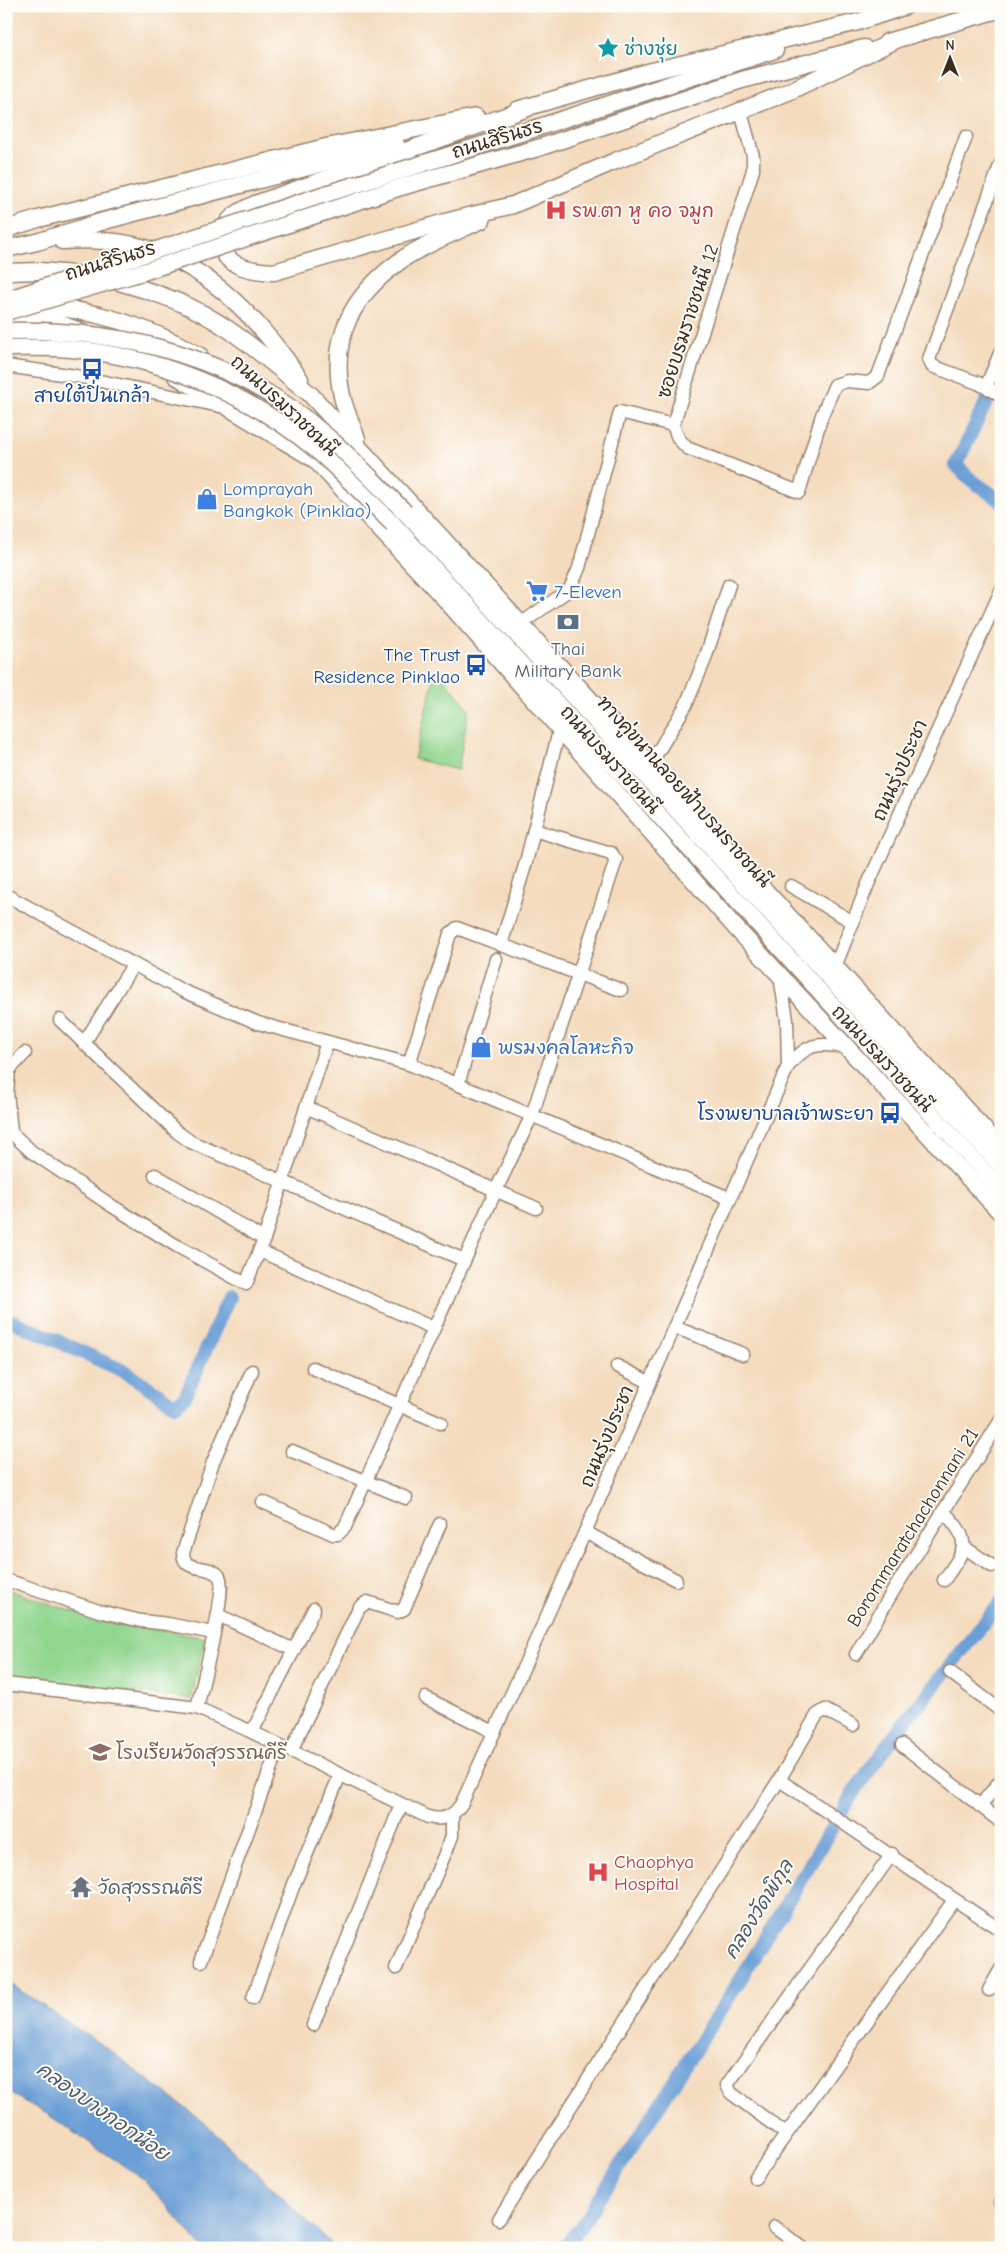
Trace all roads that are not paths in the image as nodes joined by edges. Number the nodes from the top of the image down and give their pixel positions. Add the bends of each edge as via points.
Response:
1 (906, 6) edge
2 (1001, 9) edge
3 (858, 22) junction
4 (896, 40) junction
5 (528, 108) junction
6 (741, 112) junction
7 (966, 137) dead end
8 (1001, 163) edge
9 (513, 205) junction
10 (6, 229) edge
11 (37, 242) junction
12 (6, 249) edge
13 (6, 272) edge
14 (6, 300) edge
15 (6, 305) edge
16 (6, 312) edge
17 (6, 320) edge
18 (6, 331) edge
19 (6, 348) edge
20 (1001, 351) edge
21 (6, 366) edge
22 (986, 387) junction
23 (310, 394) junction
24 (1001, 395) edge
25 (230, 408) junction
26 (673, 425) junction
27 (359, 446) junction
28 (320, 463) junction
29 (729, 585) dead end
30 (1001, 591) edge
31 (522, 623) junction
32 (559, 731) junction
33 (651, 764) junction
34 (534, 830) junction
35 (791, 886) dead end
36 (6, 895) edge
37 (853, 922) junction
38 (501, 945) junction
39 (496, 959) dead end
40 (133, 965) junction
41 (835, 967) junction
42 (580, 974) junction
43 (780, 976) junction
44 (621, 990) dead end
45 (60, 1020) dead end
46 (326, 1042) junction
47 (84, 1043) junction
48 (845, 1047) junction
49 (25, 1053) dead end
50 (409, 1064) junction
51 (788, 1066) junction
52 (8, 1072) edge
53 (458, 1084) junction
54 (306, 1107) junction
55 (532, 1115) junction
56 (9, 1130) edge
57 (999, 1141) edge
58 (1001, 1166) edge
59 (156, 1175) dead end
60 (282, 1180) junction
61 (496, 1190) junction
62 (1001, 1190) edge
63 (729, 1198) junction
64 (536, 1208) dead end
65 (1001, 1213) edge
66 (262, 1245) junction
67 (464, 1260) junction
68 (674, 1327) junction
69 (433, 1328) junction
70 (743, 1354) dead end
71 (617, 1366) dead end
72 (313, 1368) dead end
73 (252, 1370) dead end
74 (650, 1382) junction
75 (398, 1405) junction
76 (1001, 1420) edge
77 (441, 1424) dead end
78 (292, 1451) dead end
79 (366, 1481) junction
80 (406, 1498) dead end
81 (263, 1502) dead end
82 (943, 1511) junction
83 (440, 1524) dead end
84 (585, 1532) junction
85 (964, 1547) junction
86 (992, 1566) dead end
87 (6, 1580) edge
88 (676, 1580) dead end
89 (944, 1580) dead end
90 (314, 1610) dead end
91 (218, 1615) junction
92 (214, 1633) junction
93 (294, 1650) junction
94 (856, 1654) dead end
95 (950, 1672) dead end
96 (6, 1684) edge
97 (426, 1698) dead end
98 (197, 1708) junction
99 (1001, 1711) edge
100 (853, 1724) dead end
101 (252, 1732) junction
102 (494, 1732) junction
103 (902, 1746) dead end
104 (285, 1748) junction
105 (340, 1775) junction
106 (779, 1780) junction
107 (1001, 1780) edge
108 (401, 1805) junction
109 (980, 1806) junction
110 (452, 1816) junction
111 (1001, 1822) edge
112 (892, 1854) junction
113 (954, 1900) junction
114 (1001, 1930) edge
115 (201, 1961) dead end
116 (396, 1968) dead end
117 (1001, 1969) edge
118 (989, 1990) dead end
119 (253, 1998) dead end
120 (312, 2025) dead end
121 (786, 2134) junction
122 (756, 2178) dead end
123 (499, 2219) dead end
124 (774, 2227) dead end
125 (803, 2248) edge

1 - 3 main road, ถนนสิรินธร
2 - 4 main road, ถนนสิรินธร
3 - 5 main road, ถนนสิรินธร via 652,71
3 - 14 main road, bridge
4 - 6 main road
4 - 16 main road, ถนนสิรินธร, bridge via 665,104 538,148
5 - 9 main road via 255,204 234,216 225,226 221,245 226,258 235,264 254,271 274,272
5 - 10 main road, ถนนสิรินธร via 326,147
5 - 11 main road
6 - 9 main road
6 - 26 street, ซอยบรมราชชนนี 12 via 753,156 753,170
7 - 26 street, ซอยบรมราชชนนี 12 via 878,376 869,383 847,381 835,385 822,415 800,492 687,448
8 - 22 street via 929,359 932,366
9 - 27 main road via 401,260 379,277 356,304 342,332 339,374 342,396
11 - 12 main road
11 - 23 main road via 120,242 150,249 184,264 232,298 284,356
13 - 23 main road, ถนนบรมราชชนนี via 40,271 106,278 192,308 250,345
15 - 28 main road, ถนนบรมราชชนนี, bridge via 63,308 94,314 158,335 209,361 256,400
17 - 25 main road via 58,323 138,353
18 - 58 main road, ทางคู่ขนานลอยฟ้าบรมราชชนนี, bridge via 73,331 172,351 260,388 329,437 405,512
19 - 62 main road, ทางคู่ขนานลอยฟ้าบรมราชชนนี, bridge via 70,348 125,357 178,372 237,398 289,429 315,449 393,524
20 - 22 street
21 - 25 street via 76,376
22 - 24 street
23 - 27 main road, ถนนบรมราชชนนี
25 - 28 main road
26 - 31 street, ซอยบรมราชชนนี 12 via 620,412 579,568 570,589
27 - 31 main road, ถนนบรมราชชนนี
28 - 32 main road, ถนนบรมราชชนนี
29 - 33 street via 686,705
30 - 37 street, ถนนรุ่งประชา
31 - 33 main road, ถนนบรมราชชนนี
32 - 34 street
32 - 43 main road, ถนนบรมราชชนนี
33 - 41 main road, ถนนบรมราชชนนี
34 - 38 street
34 - 42 street via 611,853 616,860
35 - 37 street
36 - 40 street
37 - 41 street, ถนนรุ่งประชา
38 - 42 street
38 - 50 street via 462,929 450,934
39 - 53 street
40 - 46 street via 258,1023
40 - 47 street
41 - 57 main road, ถนนบรมราชชนนี
42 - 44 street
42 - 55 street
43 - 48 main road, ถนนบรมราชชนนี
43 - 51 street, ถนนรุ่งประชา via 787,1020
45 - 47 street
46 - 50 street
46 - 54 street
47 - 60 street via 177,1132 221,1156
48 - 51 street, ถนนรุ่งประชา via 808,1048
48 - 65 main road, ถนนบรมราชชนนี
49 - 52 street
50 - 53 street
51 - 63 street, ถนนรุ่งประชา
52 - 56 street
53 - 55 street
54 - 60 street
54 - 61 street
55 - 61 street
55 - 63 street
56 - 66 street via 32,1152 112,1206 246,1284
59 - 66 street
60 - 66 street
60 - 67 street
61 - 64 street
61 - 67 street
63 - 68 street, ถนนรุ่งประชา
66 - 69 street
67 - 69 street
68 - 70 street
68 - 74 street, ถนนรุ่งประชา
69 - 75 street
71 - 74 street
72 - 75 street
73 - 91 street via 214,1462 183,1554 187,1565 220,1577
74 - 84 street, ถนนรุ่งประชา
75 - 77 street
75 - 79 street
76 - 82 street, Borommaratchachonnani 21
78 - 79 street
79 - 80 street
79 - 81 street via 345,1527 338,1534
82 - 85 street via 960,1531
82 - 94 street, Borommaratchachonnani 21
83 - 104 street via 404,1609 398,1612 368,1602 359,1608
84 - 88 street
84 - 102 street, ถนนรุ่งประชา
85 - 86 street
85 - 89 street
87 - 92 street via 99,1611
90 - 93 street
91 - 92 street
91 - 93 street
92 - 98 street
93 - 101 street
95 - 99 street
96 - 98 street
97 - 102 street
98 - 101 street
100 - 106 street via 825,1710 819,1712
101 - 104 street
102 - 110 street, ถนนรุ่งประชา via 462,1804
103 - 109 street
104 - 105 street
104 - 115 street
105 - 108 street
105 - 119 street via 294,1884
106 - 112 street
106 - 123 street
107 - 109 street
108 - 110 street via 436,1819
108 - 120 street
109 - 111 street
110 - 116 street via 452,1836
112 - 113 street
112 - 121 street via 727,2085 731,2093
113 - 114 street
113 - 121 street
117 - 118 street
121 - 122 street
124 - 125 street

